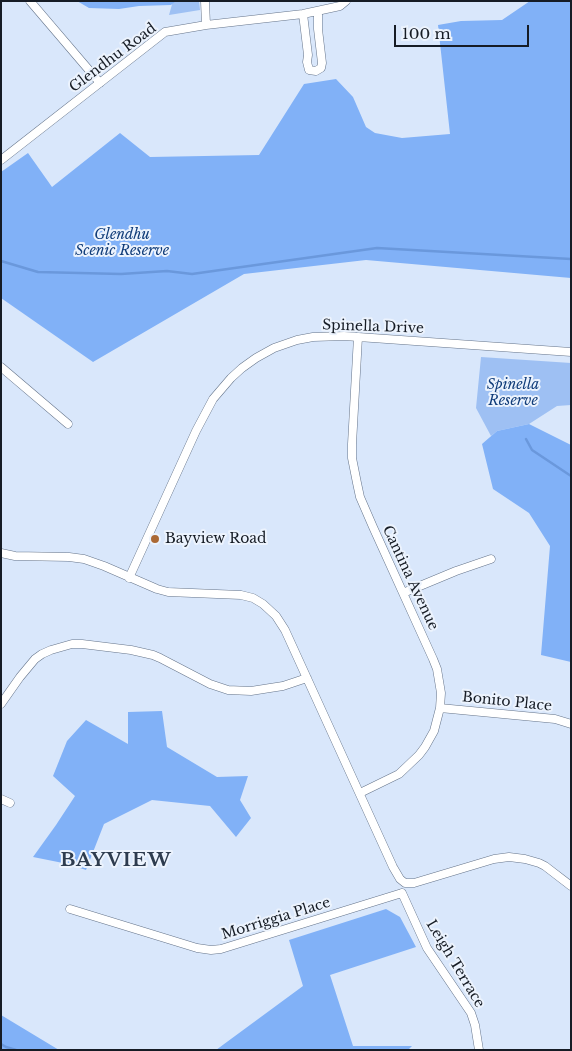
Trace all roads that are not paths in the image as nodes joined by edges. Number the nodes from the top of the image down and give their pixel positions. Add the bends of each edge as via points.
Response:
1 (30, 1) edge
2 (205, 1) edge
3 (346, 1) edge
4 (318, 11) junction
5 (303, 14) junction
6 (206, 26) junction
7 (100, 83) junction
8 (1, 160) edge
9 (358, 337) junction
10 (571, 352) edge
11 (1, 367) edge
12 (68, 424) dead end
13 (1, 553) edge
14 (491, 559) dead end
15 (129, 578) junction
16 (403, 593) junction
17 (307, 678) junction
18 (1, 704) edge
19 (440, 708) junction
20 (571, 724) edge
21 (360, 793) junction
22 (1, 799) edge
23 (10, 803) dead end
24 (405, 883) junction
25 (571, 886) edge
26 (402, 893) junction
27 (70, 909) dead end
28 (479, 1050) edge

1 - 7 street
2 - 6 street
3 - 4 street, Glendhu Road via 340,6
4 - 5 street, Glendhu Road
4 - 5 street via 322,63 316,71 309,70 307,62
5 - 6 street, Glendhu Road
6 - 7 street, Glendhu Road via 165,32
7 - 8 street, Glendhu Road
9 - 10 street, Spinella Drive
9 - 15 street, Spinella Drive via 313,337 285,344 256,358 231,378 204,415
9 - 16 street, Cantina Avenue via 352,431 354,471 366,512
11 - 12 street
13 - 15 street via 22,557 69,557 104,566
14 - 16 street
15 - 17 street via 168,592 253,598 276,616
16 - 19 street, Cantina Avenue via 437,669
17 - 18 street via 251,691 228,690 153,655 72,644 34,659
17 - 21 street
19 - 20 street, Bonito Place
19 - 21 street, Cantina Avenue via 434,731 419,755 398,774
21 - 24 street via 396,873
22 - 23 street
24 - 25 street via 509,857 539,863
24 - 26 street
26 - 27 street, Morriggia Place via 211,950
26 - 28 street, Leigh Terrace via 427,948 471,1013

